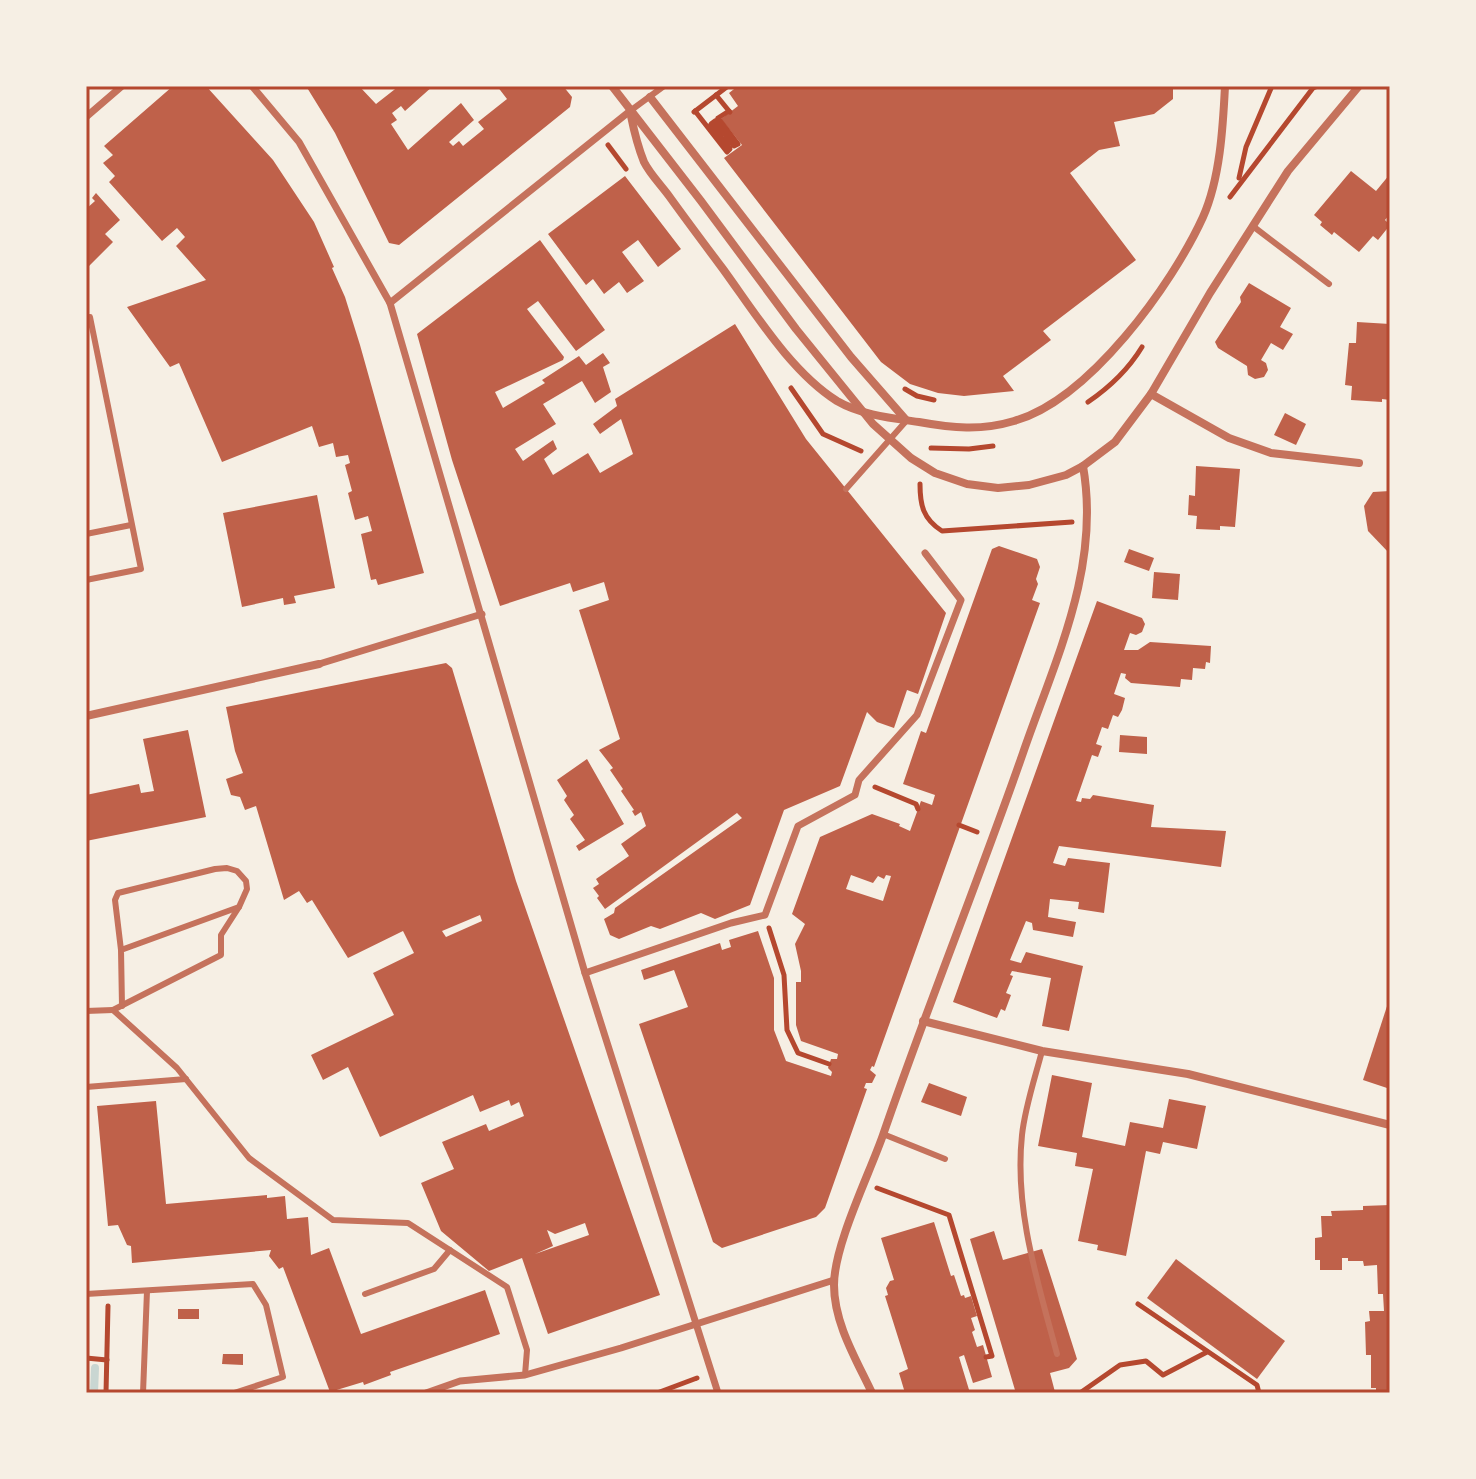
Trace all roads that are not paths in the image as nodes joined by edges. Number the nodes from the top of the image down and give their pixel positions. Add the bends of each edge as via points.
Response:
1 (122, 86) edge
2 (252, 86) edge
3 (612, 86) edge
4 (664, 86) edge
5 (1225, 86) edge
6 (1359, 86) edge
7 (650, 97) junction
8 (630, 111) junction
9 (86, 117) edge
10 (1254, 227) junction
11 (1329, 284) dead end
12 (390, 303) junction
13 (90, 317) dead end
14 (1151, 394) junction
15 (907, 420) junction
16 (1359, 463) dead end
17 (1083, 466) junction
18 (846, 489) dead end
19 (131, 525) junction
20 (86, 534) edge
21 (925, 553) dead end
22 (86, 580) edge
23 (482, 614) junction
24 (319, 664) joint
25 (86, 716) edge
26 (239, 907) junction
27 (121, 950) junction
28 (585, 973) junction
29 (122, 1006) junction
30 (113, 1010) junction
31 (86, 1011) edge
32 (923, 1021) junction
33 (1042, 1051) junction
34 (186, 1079) junction
35 (86, 1087) edge
36 (1390, 1125) edge
37 (883, 1134) junction
38 (945, 1159) dead end
39 (450, 1250) junction
40 (834, 1280) junction
41 (147, 1291) junction
42 (86, 1294) edge
43 (365, 1294) dead end
44 (696, 1325) junction
45 (1057, 1354) dead end
46 (525, 1375) junction
47 (143, 1393) edge
48 (234, 1393) edge
49 (426, 1393) edge
50 (718, 1393) edge
51 (872, 1393) edge

1 - 9 street
2 - 12 street via 299,142
3 - 8 street
4 - 7 lane
5 - 15 street via 1223,127 1204,214 1123,342 1065,394 1016,421 949,428
6 - 10 street via 1288,171
7 - 8 lane
7 - 15 street via 851,357
8 - 12 street
8 - 15 street via 645,164 814,385 863,412
8 - 17 street via 838,383 911,458 935,473 998,488 1029,485
10 - 11 lane
10 - 14 street
12 - 23 street
13 - 19 lane
14 - 16 street via 1229,438 1271,453
14 - 17 street via 1115,442
15 - 18 lane
17 - 32 street via 1089,522 1080,588
19 - 20 lane
19 - 22 lane via 141,569
21 - 28 street via 961,600 917,715 859,780 855,795 798,826 765,915
23 - 24 street
23 - 28 street
24 - 25 street
26 - 27 lane
26 - 27 lane via 246,881 227,868 118,893
26 - 29 lane via 221,935 221,955
27 - 29 lane
28 - 44 street
29 - 30 lane
30 - 31 lane
30 - 34 lane
32 - 33 street
32 - 37 street
33 - 36 street via 1188,1074
33 - 45 lane via 1022,1133 1020,1175 1029,1252
34 - 35 lane
34 - 39 lane via 249,1158 333,1220 408,1223
37 - 38 lane
37 - 40 street
39 - 43 lane via 434,1269
39 - 46 lane via 507,1287 527,1350
40 - 44 street
40 - 51 street via 839,1320
41 - 42 lane
41 - 47 lane
41 - 48 lane via 253,1284 266,1305 283,1377
44 - 46 street
44 - 50 street
46 - 49 street via 460,1381

